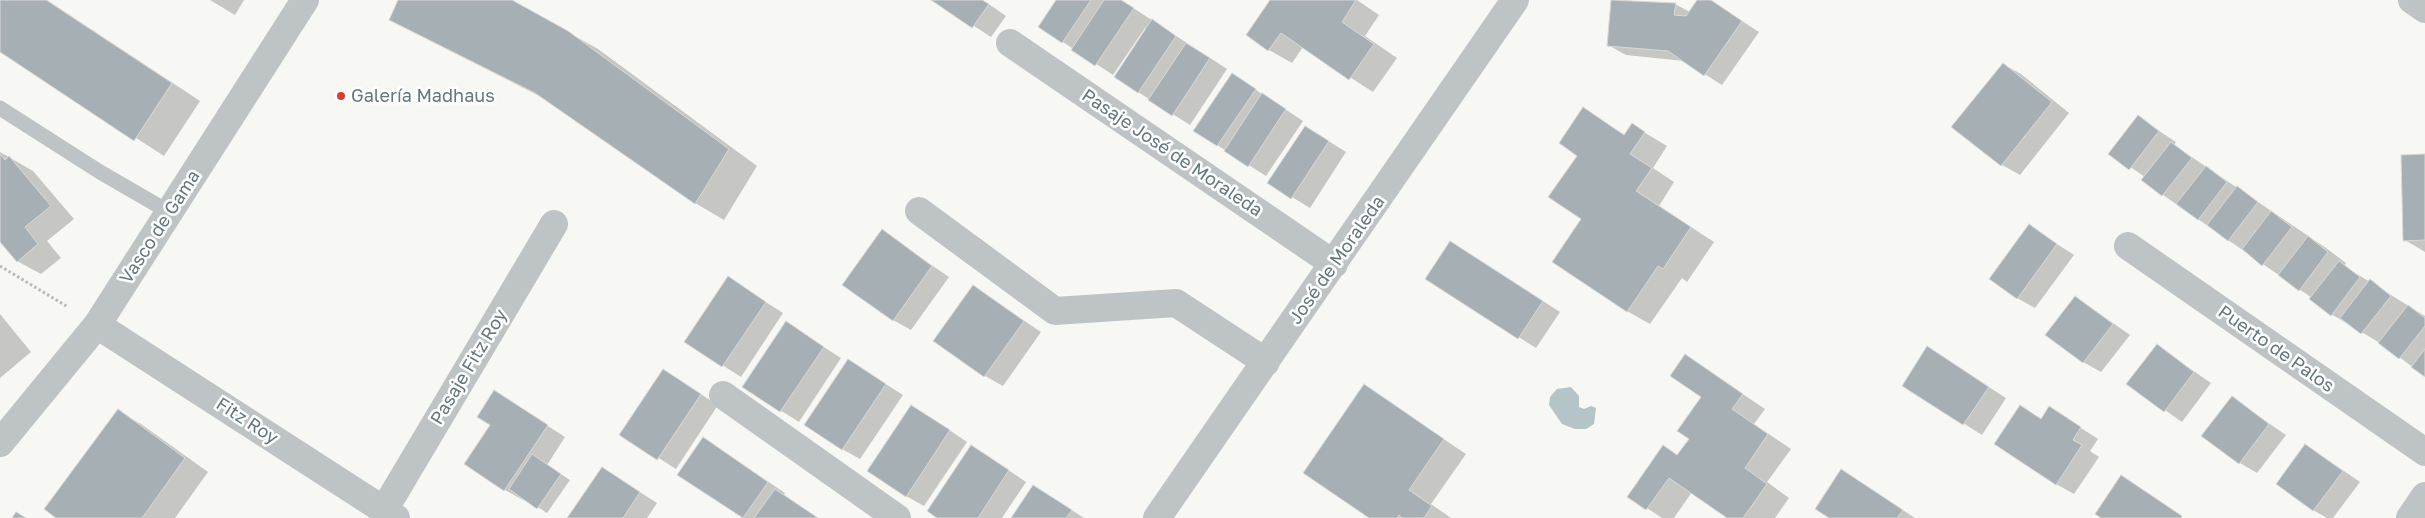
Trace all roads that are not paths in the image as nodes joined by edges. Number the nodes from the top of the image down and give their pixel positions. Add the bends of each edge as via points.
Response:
1 (306, 0) edge
2 (1515, 0) edge
3 (2412, 0) edge
4 (2425, 9) edge
5 (1010, 42) dead end
6 (0, 108) edge
7 (919, 211) dead end
8 (169, 212) junction
9 (554, 224) dead end
10 (2128, 246) dead end
11 (1334, 264) junction
12 (97, 325) junction
13 (1266, 362) junction
14 (723, 395) dead end
15 (0, 443) edge
16 (2425, 452) edge
17 (2425, 496) edge
18 (390, 514) edge
19 (897, 518) edge
20 (1157, 518) edge
21 (2410, 518) edge

1 - 8 street, Vasco de Gama
2 - 11 street, José de Moraleda
3 - 4 street
5 - 11 street, Pasaje José de Moraleda
6 - 8 lane
7 - 13 street via 1055,311 1176,303
8 - 12 street, Vasco de Gama
9 - 18 street, Pasaje Fitz Roy
10 - 16 street, Puerto de Palos
11 - 13 street, José de Moraleda
12 - 15 street, Vasco de Gama
12 - 18 street, Fitz Roy
13 - 20 street, José de Moraleda
14 - 19 street
17 - 21 street

